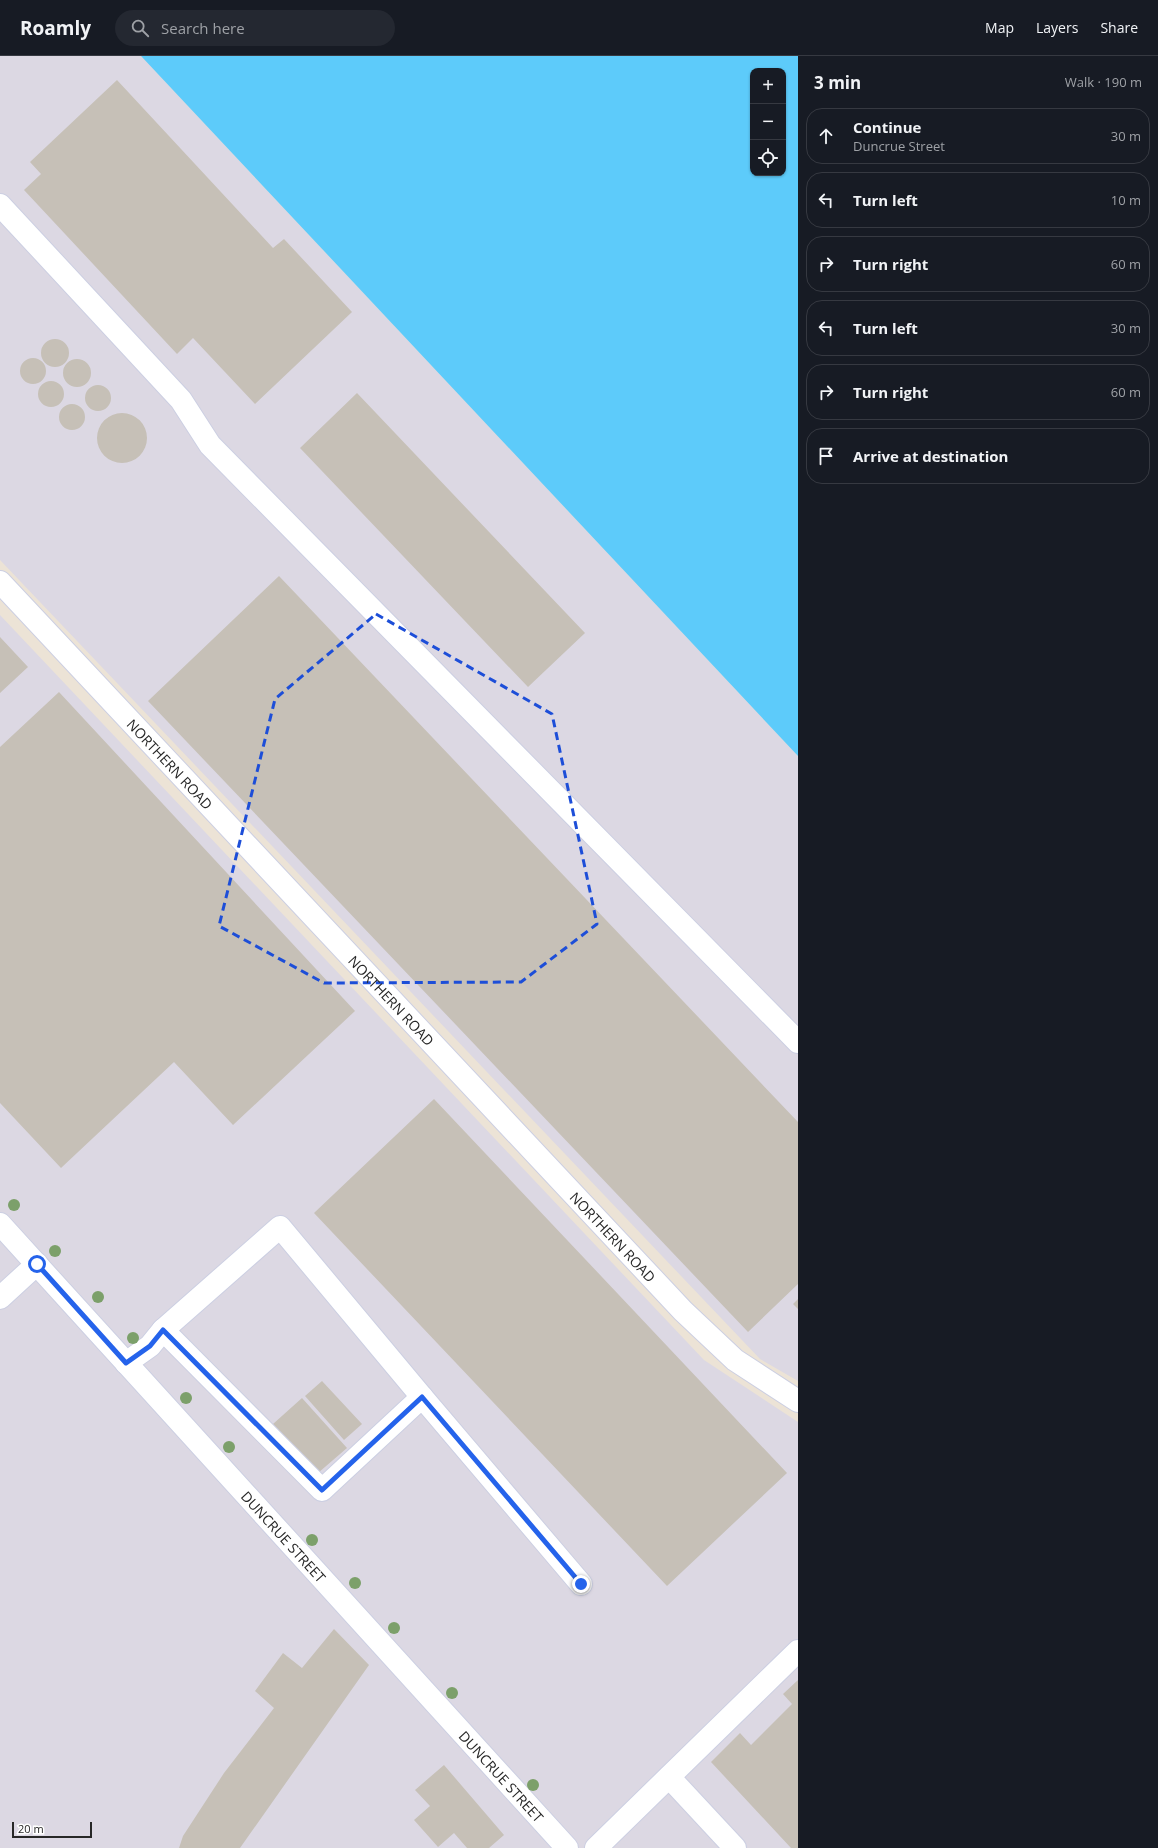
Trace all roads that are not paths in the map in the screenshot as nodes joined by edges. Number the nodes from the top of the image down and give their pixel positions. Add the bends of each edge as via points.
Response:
1 (0, 205) edge
2 (0, 582) edge
3 (798, 1042) edge
4 (0, 1224) edge
5 (37, 1264) junction
6 (0, 1298) edge
7 (163, 1330) junction
8 (126, 1363) junction
9 (422, 1397) junction
10 (798, 1401) edge
11 (581, 1584) dead end
12 (798, 1651) edge
13 (669, 1777) junction
14 (563, 1846) edge
15 (596, 1848) edge
16 (735, 1848) edge

1 - 3 street via 182,400 210,444
2 - 10 street, NORTHERN ROAD via 683,1311 735,1360
4 - 5 street, DUNCRUE STREET
5 - 6 street
5 - 8 street, DUNCRUE STREET
7 - 8 street via 150,1346
7 - 9 street via 322,1490
7 - 9 street via 280,1227
8 - 14 street, DUNCRUE STREET
9 - 11 street
12 - 13 street
13 - 15 street
13 - 16 street

